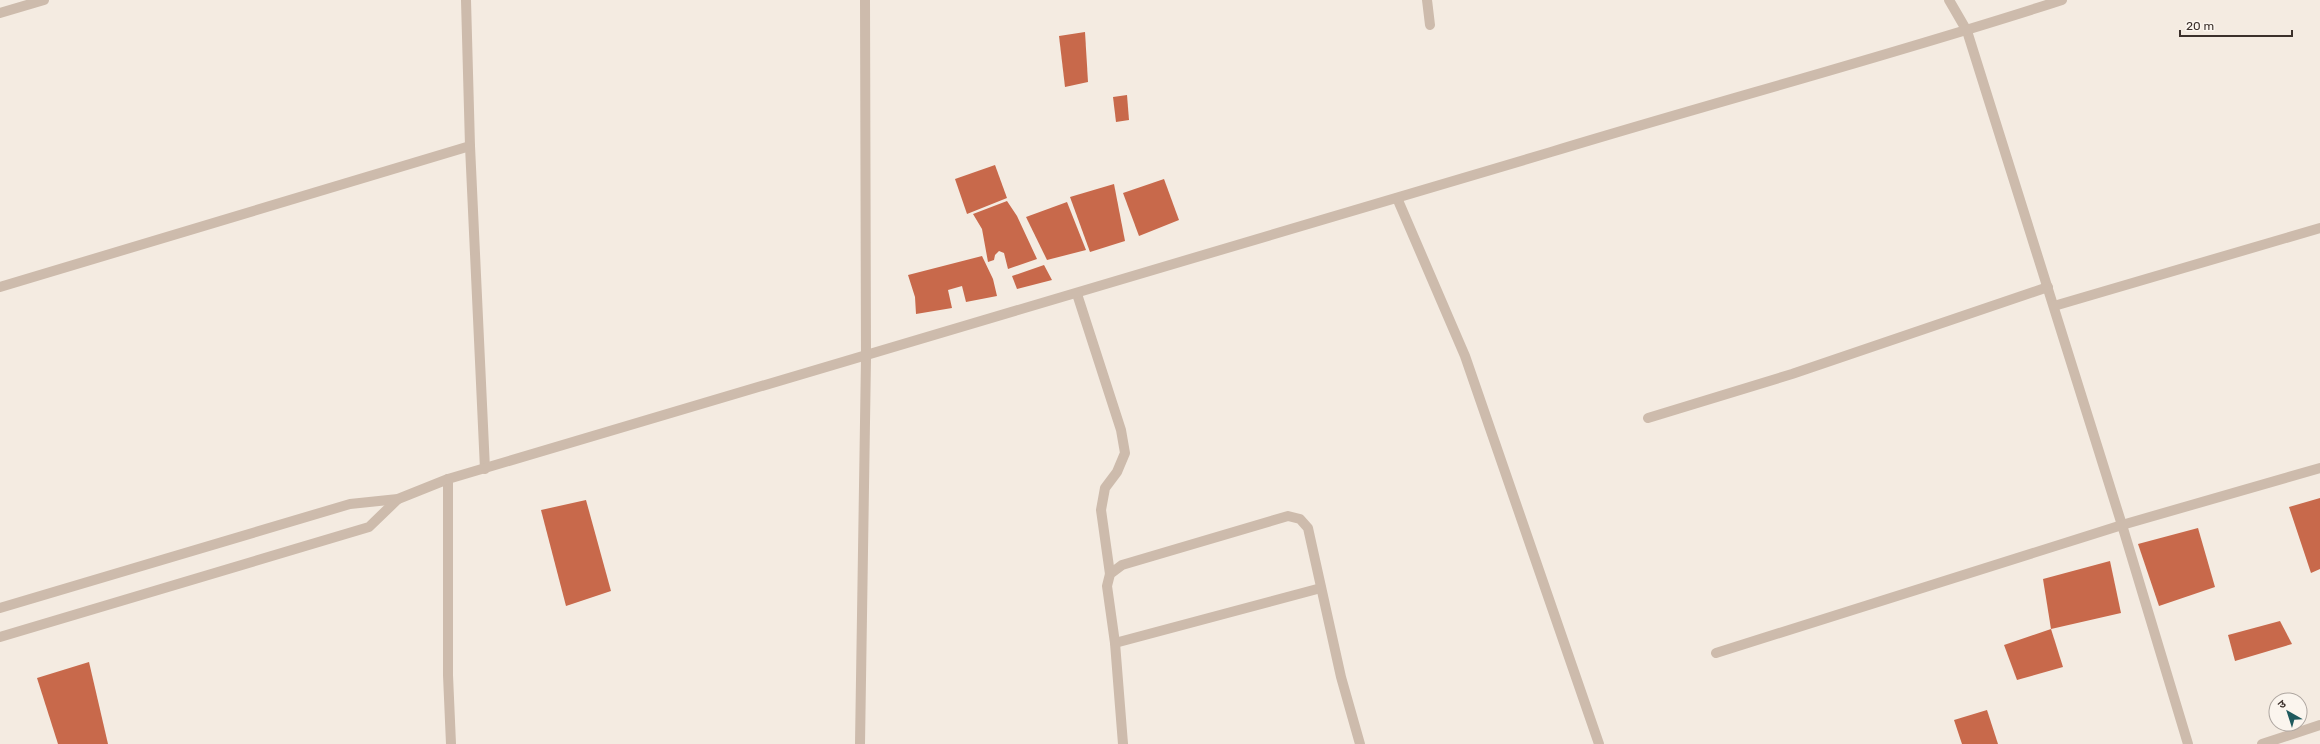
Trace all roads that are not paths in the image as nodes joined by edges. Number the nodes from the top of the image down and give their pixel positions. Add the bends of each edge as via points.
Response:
1 (44, 0) edge
2 (466, 0) edge
3 (865, 0) edge
4 (1427, 0) edge
5 (1949, 0) edge
6 (2062, 0) edge
7 (0, 13) edge
8 (1430, 25) dead end
9 (1967, 31) junction
10 (470, 146) junction
11 (1397, 198) junction
12 (2320, 228) edge
13 (0, 287) edge
14 (2048, 287) junction
15 (1077, 294) junction
16 (2054, 306) junction
17 (866, 358) junction
18 (1648, 418) dead end
19 (2320, 468) edge
20 (485, 469) junction
21 (448, 479) junction
22 (398, 499) junction
23 (2122, 524) junction
24 (1110, 574) junction
25 (1321, 588) junction
26 (0, 608) edge
27 (0, 637) edge
28 (1115, 643) junction
29 (1716, 653) dead end
30 (2320, 725) edge
31 (451, 744) edge
32 (860, 744) edge
33 (1123, 744) edge
34 (1360, 744) edge
35 (1599, 744) edge
36 (2188, 744) edge
37 (2262, 744) edge

1 - 7 street
2 - 10 street
3 - 17 street
4 - 8 street
5 - 9 street
6 - 9 street
9 - 11 street
9 - 14 street
10 - 13 street
10 - 20 street
11 - 15 street
11 - 35 street via 1465,356
12 - 16 street
14 - 16 street
14 - 18 street via 1792,374
15 - 17 street
15 - 24 street via 1121,430 1125,453 1118,472 1105,488 1101,510
16 - 23 street
17 - 20 street
17 - 32 street
19 - 23 street
20 - 21 street
21 - 22 street
21 - 31 street via 448,675
22 - 26 street via 350,504
22 - 27 street via 369,527
23 - 29 street
23 - 36 street
24 - 25 street via 1122,564 1288,516 1300,519 1308,528
24 - 28 street via 1107,586
25 - 28 street
25 - 34 street via 1341,677
28 - 33 street
30 - 37 street

